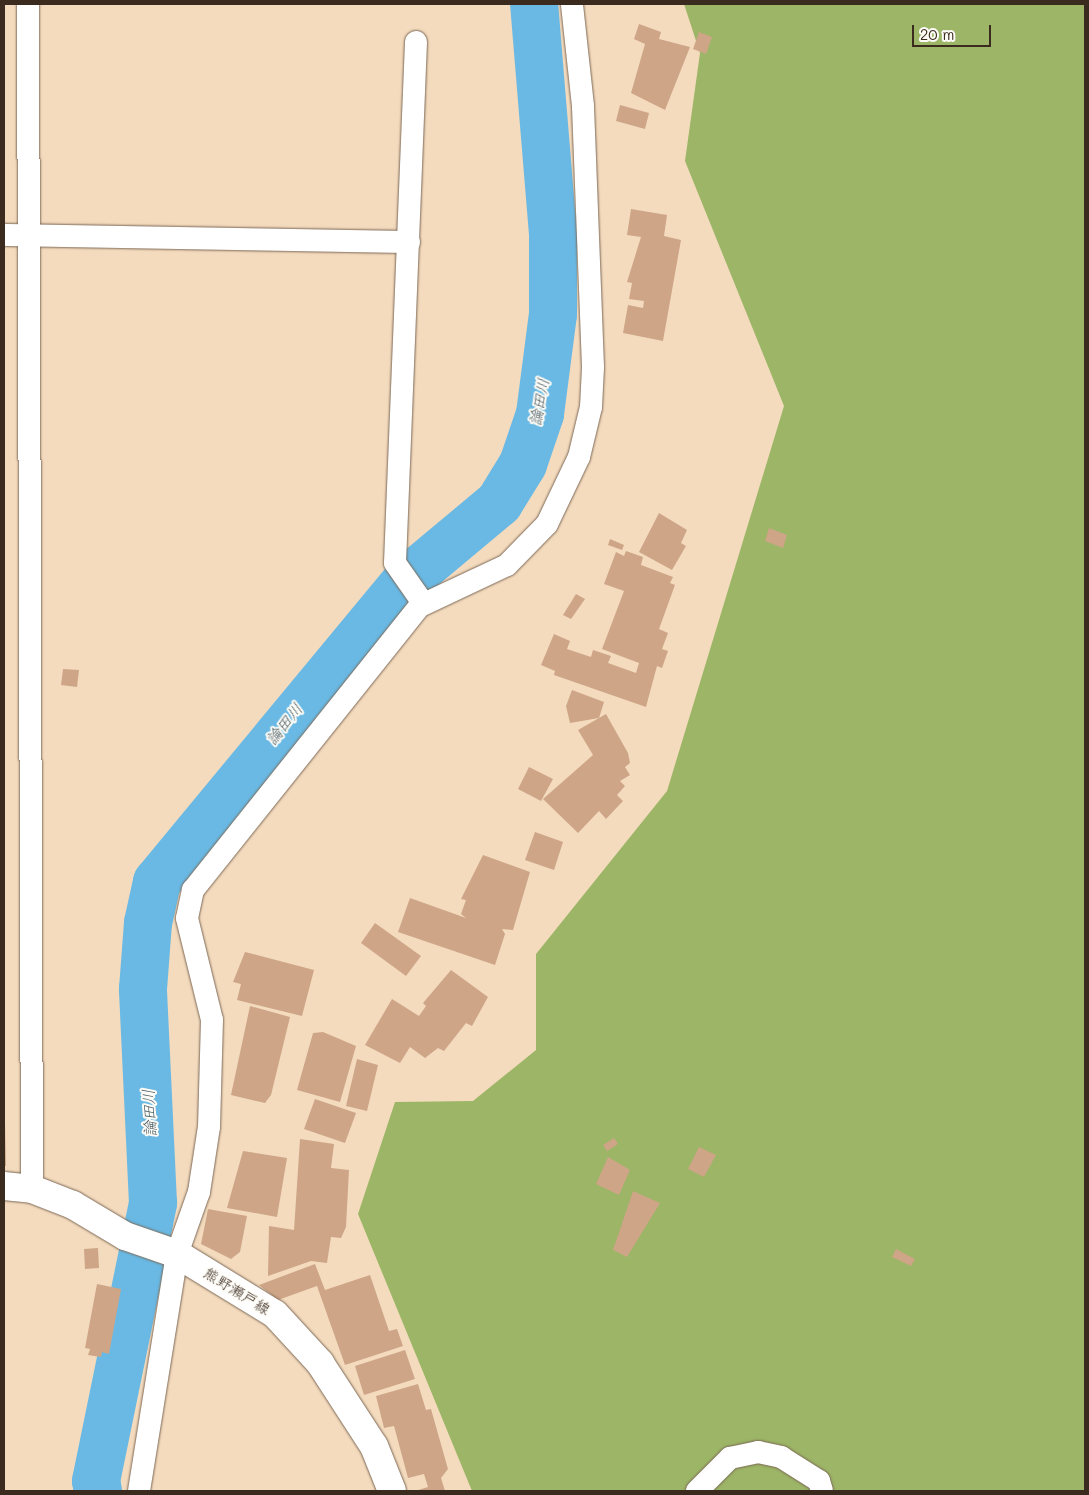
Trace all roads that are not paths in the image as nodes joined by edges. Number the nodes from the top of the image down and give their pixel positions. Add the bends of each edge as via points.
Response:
1 (28, 4) edge
2 (572, 4) edge
3 (416, 42) dead end
4 (4, 235) edge
5 (27, 235) junction
6 (409, 242) junction
7 (423, 603) junction
8 (4, 1186) edge
9 (32, 1189) junction
10 (177, 1254) junction
11 (139, 1491) edge
12 (392, 1491) edge
13 (697, 1491) edge
14 (822, 1491) edge

1 - 5 street
2 - 7 street via 583,106 594,367 591,407 579,457 547,524 507,565
3 - 6 street
4 - 5 street
5 - 6 street
5 - 9 street
6 - 7 street via 395,562
7 - 10 street via 194,890 187,918 212,1020 209,1127 199,1192
8 - 9 main road, 熊野瀬戸線
9 - 10 main road, 熊野瀬戸線 via 73,1205 125,1236
10 - 11 street
10 - 12 main road, 熊野瀬戸線 via 275,1314 320,1363 374,1446
13 - 14 street via 730,1458 758,1452 781,1457 819,1481

